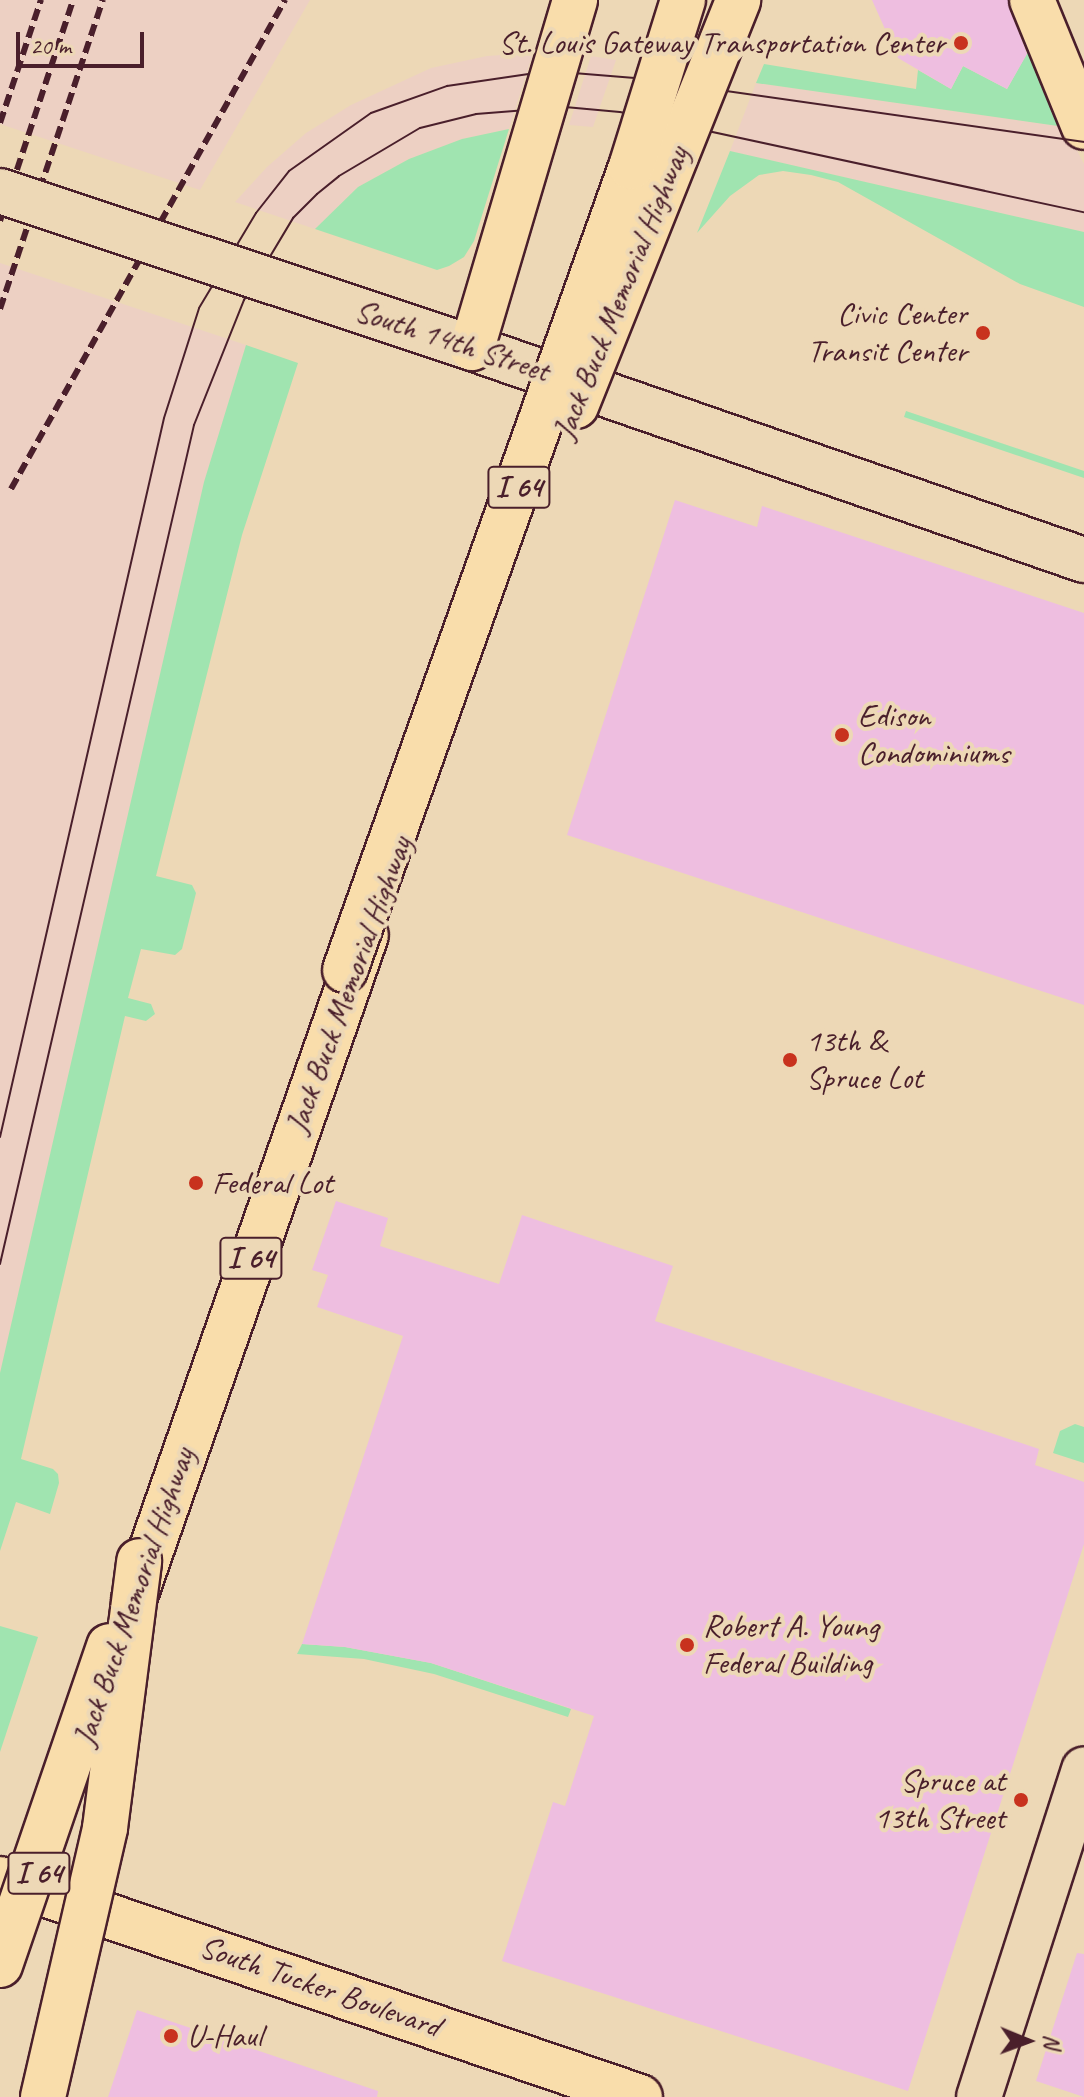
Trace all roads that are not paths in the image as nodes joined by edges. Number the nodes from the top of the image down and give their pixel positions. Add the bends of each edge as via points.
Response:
1 (575, 0) edge
2 (683, 0) edge
3 (738, 0) edge
4 (1032, 0) edge
5 (1084, 127) edge
6 (0, 191) edge
7 (472, 348) junction
8 (1084, 560) edge
9 (139, 1561) junction
10 (78, 1760) junction
11 (1084, 1769) edge
12 (0, 1879) edge
13 (0, 1965) edge
14 (0, 1986) edge
15 (18, 2097) edge
16 (43, 2097) edge
17 (640, 2097) edge
18 (979, 2097) edge

1 - 7 main road, bridge
2 - 9 main road, Jack Buck Memorial Highway / I 64, bridge via 553,391
3 - 10 main road, Jack Buck Memorial Highway / I 64, bridge via 432,760 352,973
4 - 5 main road
6 - 7 main road, South 14th Street, bridge
7 - 8 main road, South 14th Street
9 - 13 main road, Jack Buck Memorial Highway / I 64, bridge
9 - 16 main road, bridge via 105,1828
10 - 14 main road, Jack Buck Memorial Highway / I 64
10 - 15 main road via 63,1925
11 - 18 main road
12 - 17 main road, South Tucker Boulevard, bridge

